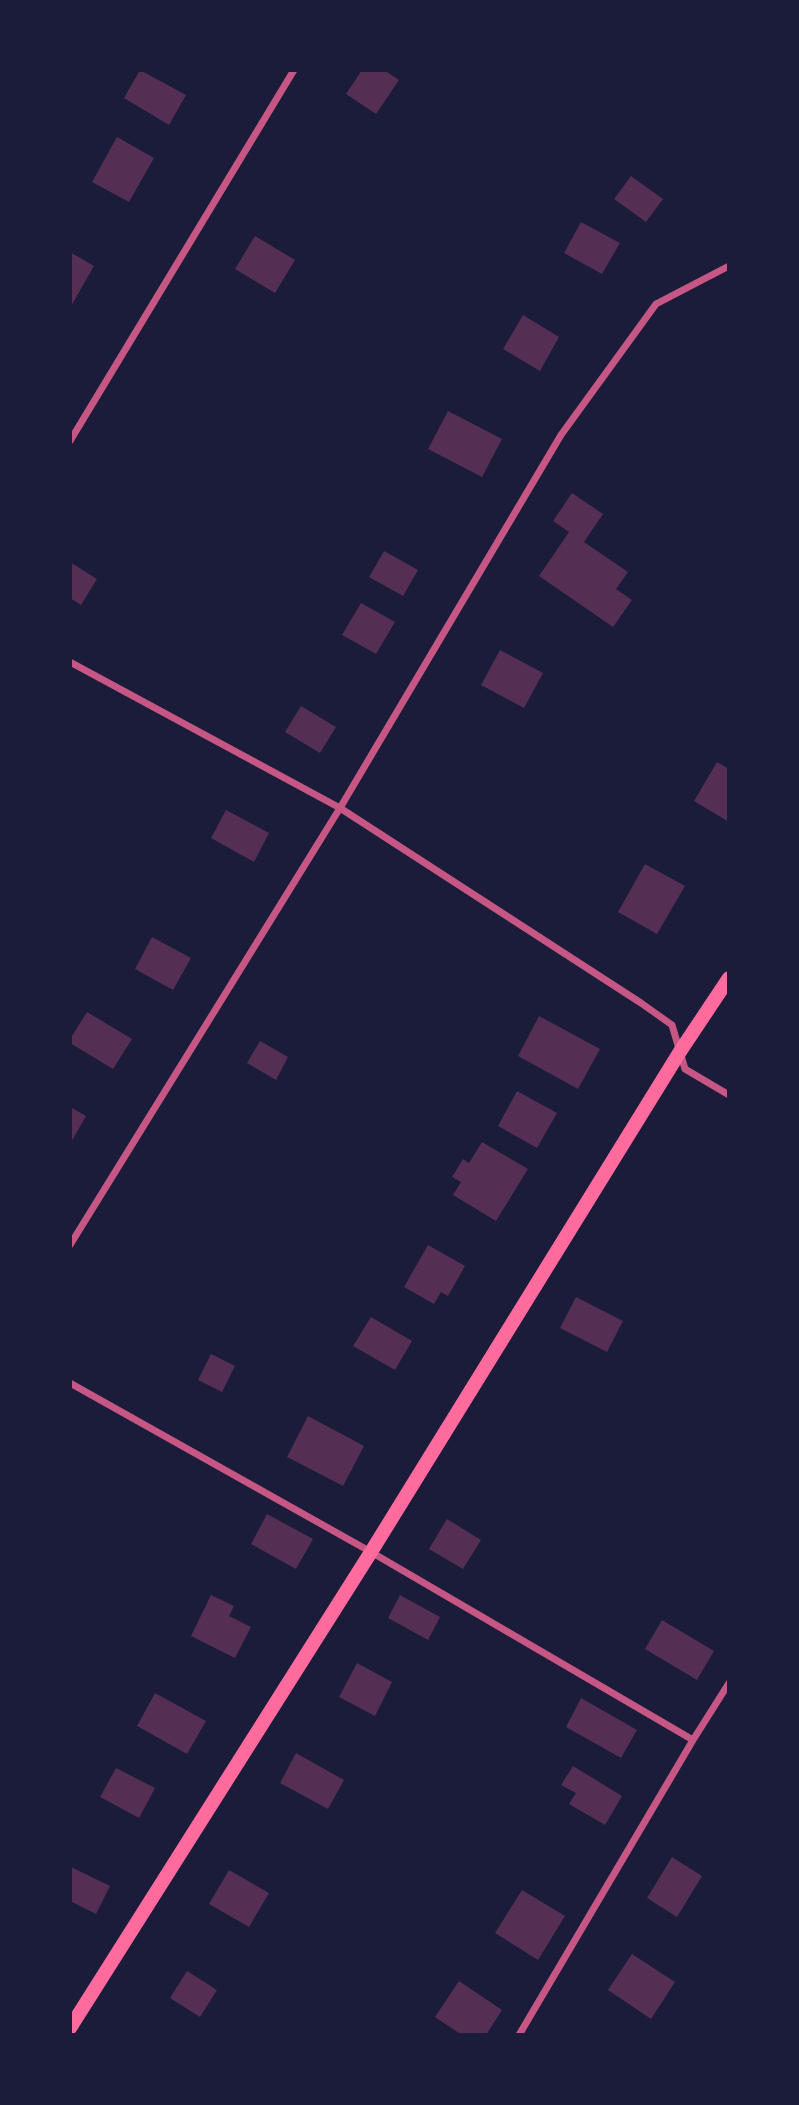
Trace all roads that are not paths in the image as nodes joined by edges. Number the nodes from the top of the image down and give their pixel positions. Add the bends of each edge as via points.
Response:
1 (294, 70) edge
2 (729, 266) edge
3 (70, 441) edge
4 (70, 662) edge
5 (340, 808) junction
6 (729, 978) edge
7 (681, 1051) junction
8 (729, 1095) edge
9 (70, 1245) edge
10 (70, 1383) edge
11 (371, 1552) junction
12 (729, 1683) edge
13 (693, 1740) junction
14 (70, 2028) edge
15 (520, 2035) edge

1 - 3 street
2 - 5 street via 656,304 569,424
4 - 5 street
5 - 7 street via 672,1025
5 - 9 street
6 - 7 main road
7 - 8 street via 685,1069
7 - 11 main road
10 - 11 street
11 - 13 street
11 - 14 main road
12 - 13 street
13 - 15 street

